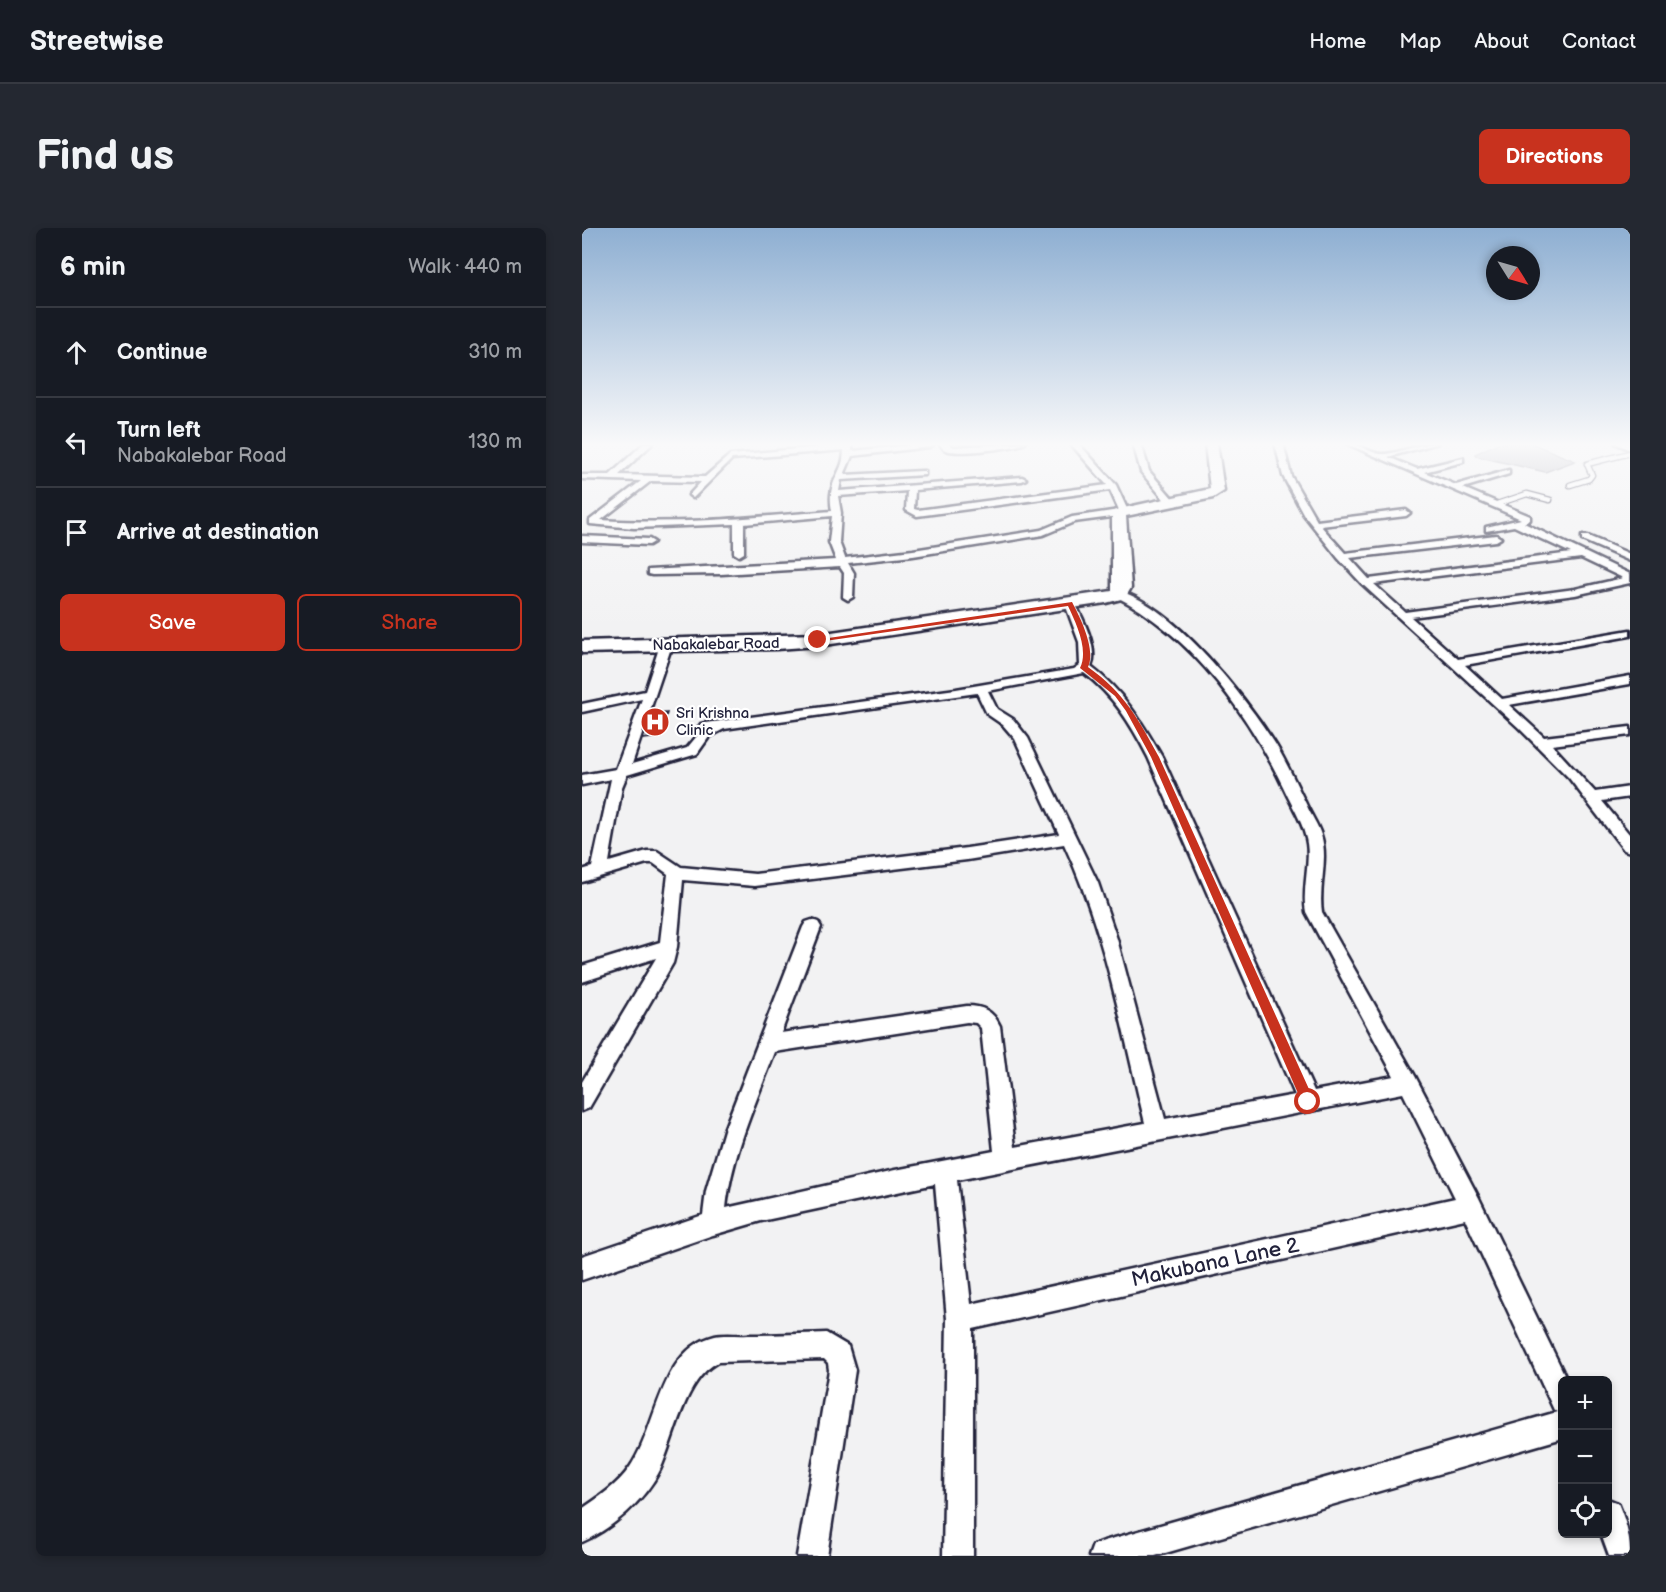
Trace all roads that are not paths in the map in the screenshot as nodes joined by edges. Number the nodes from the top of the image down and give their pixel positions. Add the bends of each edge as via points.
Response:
1 (614, 505) edge
2 (836, 505) edge
3 (910, 505) edge
4 (988, 505) edge
5 (1119, 505) edge
6 (1156, 505) edge
7 (1304, 505) edge
8 (1499, 505) edge
9 (1121, 512) junction
10 (837, 513) junction
11 (1407, 513) dead end
12 (739, 521) junction
13 (1516, 523) junction
14 (600, 524) junction
15 (1315, 524) junction
16 (1489, 529) dead end
17 (1597, 535) dead end
18 (1496, 538) dead end
19 (1585, 538) junction
20 (584, 540) edge
21 (649, 542) dead end
22 (1560, 544) junction
23 (739, 553) dead end
24 (1582, 555) junction
25 (1341, 556) junction
26 (1630, 558) edge
27 (843, 562) junction
28 (652, 572) dead end
29 (1630, 579) edge
30 (1366, 582) junction
31 (1119, 594) junction
32 (848, 597) dead end
33 (1070, 604) junction
34 (1404, 615) junction
35 (1630, 633) edge
36 (666, 645) junction
37 (582, 647) edge
38 (1454, 663) junction
39 (1084, 668) junction
40 (1630, 680) edge
41 (981, 689) junction
42 (649, 694) junction
43 (1499, 703) junction
44 (582, 708) edge
45 (721, 725) junction
46 (706, 727) dead end
47 (1630, 731) edge
48 (1541, 742) junction
49 (622, 772) junction
50 (582, 780) edge
51 (1630, 792) edge
52 (1593, 796) junction
53 (1068, 838) junction
54 (1630, 846) edge
55 (599, 871) junction
56 (676, 872) junction
57 (582, 876) edge
58 (812, 927) dead end
59 (668, 947) junction
60 (582, 974) edge
61 (768, 1044) junction
62 (1408, 1083) junction
63 (582, 1101) edge
64 (1308, 1102) junction
65 (1158, 1131) junction
66 (1006, 1160) junction
67 (945, 1172) junction
68 (1471, 1206) junction
69 (713, 1223) junction
70 (582, 1268) edge
71 (960, 1319) junction
72 (1558, 1390) edge
73 (1558, 1425) edge
74 (1612, 1524) edge
75 (582, 1527) edge
76 (812, 1556) edge
77 (958, 1556) edge
78 (1104, 1556) edge
79 (1624, 1556) edge

1 - 14 street via 593,520
2 - 10 street
3 - 4 street via 910,510 917,513
5 - 9 street
6 - 9 main road
7 - 15 street
8 - 13 street via 1527,518
9 - 27 street via 1078,518 1043,532
9 - 31 main road
10 - 12 street
10 - 27 street via 834,542
11 - 15 street
12 - 14 street
12 - 23 street
13 - 16 street
13 - 22 street
14 - 20 street
15 - 25 street
17 - 19 street
18 - 25 street
19 - 22 street
19 - 26 street
20 - 21 street
22 - 24 street
24 - 29 street
24 - 30 street
25 - 30 street
27 - 28 street
27 - 32 street via 850,578
29 - 34 street via 1575,592
30 - 34 street
31 - 33 main road, Nabakalebar Road
31 - 62 street via 1146,607 1192,650 1239,703 1269,746 1317,847 1310,897 1314,912
33 - 36 main road, Nabakalebar Road via 818,640
33 - 39 street via 1088,659
34 - 38 street
35 - 38 street
36 - 37 main road, Nabakalebar Road
36 - 42 street
38 - 43 street
39 - 41 street via 1056,677
39 - 64 street via 1117,694 1155,757
40 - 43 street
41 - 45 street
41 - 53 street via 992,711 1022,738
42 - 44 street
42 - 49 street
43 - 48 street
45 - 46 street
45 - 49 street via 704,734 692,751
47 - 48 street
48 - 52 street
49 - 50 street
49 - 55 street via 610,806
51 - 52 street
52 - 54 street
53 - 56 street via 773,878 731,879
53 - 65 street via 1090,883 1108,939
55 - 56 street via 657,856
55 - 57 street
56 - 59 street
58 - 61 street
59 - 60 street
59 - 63 street via 656,981
61 - 66 street via 979,1014 990,1026
61 - 69 street via 732,1140 717,1191
62 - 64 street
62 - 68 street
64 - 65 street
65 - 66 street
66 - 67 street
67 - 69 street
67 - 71 street
68 - 71 street, Makubana Lane 2
68 - 72 street
69 - 70 street
71 - 77 street
73 - 78 street
74 - 79 street
75 - 76 street via 641,1477 654,1456 684,1376 694,1360 706,1351 826,1346 841,1357 842,1370

